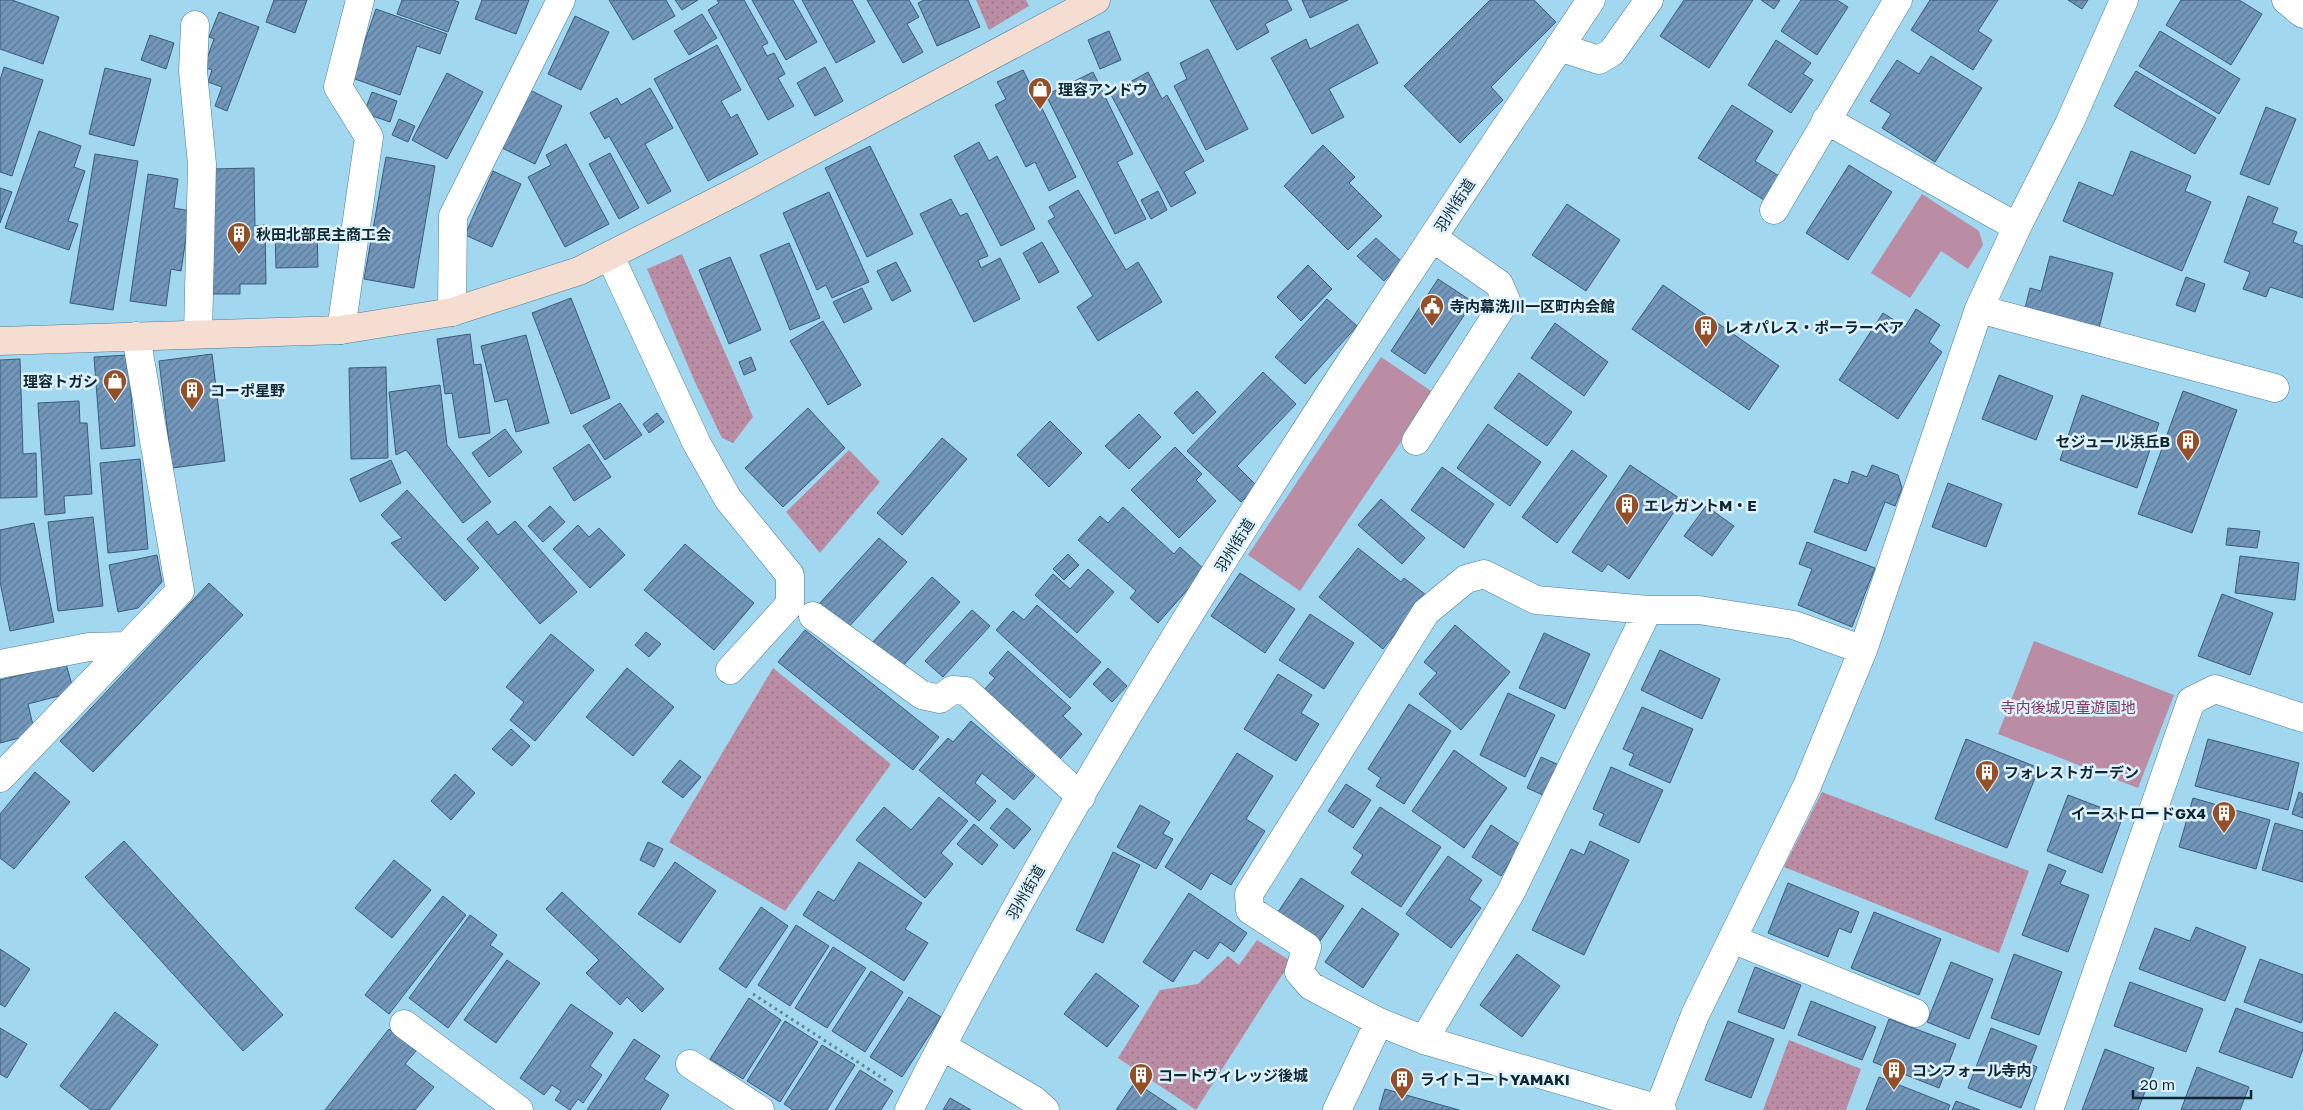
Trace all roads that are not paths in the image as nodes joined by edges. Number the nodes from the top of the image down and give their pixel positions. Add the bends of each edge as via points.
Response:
1 (360, 0) edge
2 (562, 0) edge
3 (1096, 0) edge
4 (1591, 0) edge
5 (1649, 0) edge
6 (1898, 0) edge
7 (2124, 0) edge
8 (2286, 0) edge
9 (2303, 14) edge
10 (195, 25) dead end
11 (1559, 47) junction
12 (1826, 120) junction
13 (1774, 210) dead end
14 (2017, 227) junction
15 (1433, 238) junction
16 (610, 256) junction
17 (1979, 309) junction
18 (452, 312) junction
19 (341, 330) junction
20 (198, 334) junction
21 (136, 336) junction
22 (0, 341) edge
23 (2275, 388) dead end
24 (1416, 441) dead end
25 (1648, 610) junction
26 (813, 616) dead end
27 (125, 646) junction
28 (1863, 650) junction
29 (0, 664) edge
30 (730, 670) dead end
31 (2303, 718) edge
32 (0, 778) edge
33 (1081, 796) junction
34 (1732, 938) junction
35 (1915, 1013) dead end
36 (1379, 1022) junction
37 (404, 1024) dead end
38 (1424, 1040) junction
39 (942, 1046) junction
40 (690, 1064) dead end
41 (912, 1105) edge
42 (519, 1110) edge
43 (760, 1110) edge
44 (1045, 1110) edge
45 (1337, 1110) edge
46 (1659, 1110) edge
47 (2049, 1110) edge

1 - 19 street via 338,87 369,137
2 - 18 street via 453,216
3 - 16 street
4 - 11 street, 羽州街道
5 - 11 street via 1612,52 1598,60
6 - 12 street
7 - 14 street via 2070,122
8 - 9 street
10 - 20 street via 193,71 202,164
11 - 15 street, 羽州街道
12 - 13 street
12 - 14 street
14 - 17 street
15 - 24 street via 1499,284 1506,300
15 - 33 street, 羽州街道 via 1252,515
16 - 18 street via 579,271
16 - 30 street via 697,444 728,499 790,575 790,604
17 - 23 street
17 - 28 street
18 - 19 street
19 - 20 street
20 - 21 street
21 - 22 street
21 - 27 street via 180,591
25 - 28 street via 1699,610 1794,625
25 - 36 street via 1536,600 1484,574 1466,579 1426,612 1249,894 1250,910 1308,947 1300,972 1311,986
25 - 38 street via 1511,892
26 - 33 street via 922,695 940,699 952,690 966,691
27 - 29 street via 90,647
27 - 32 street
28 - 34 street via 1807,786
31 - 47 street via 2215,689 2191,701
33 - 39 street, 羽州街道 via 976,978
34 - 35 street
34 - 46 street via 1696,1015
36 - 38 street
36 - 45 street
37 - 42 street
38 - 46 street
39 - 41 street, 羽州街道
39 - 44 street via 1034,1100
40 - 43 street

